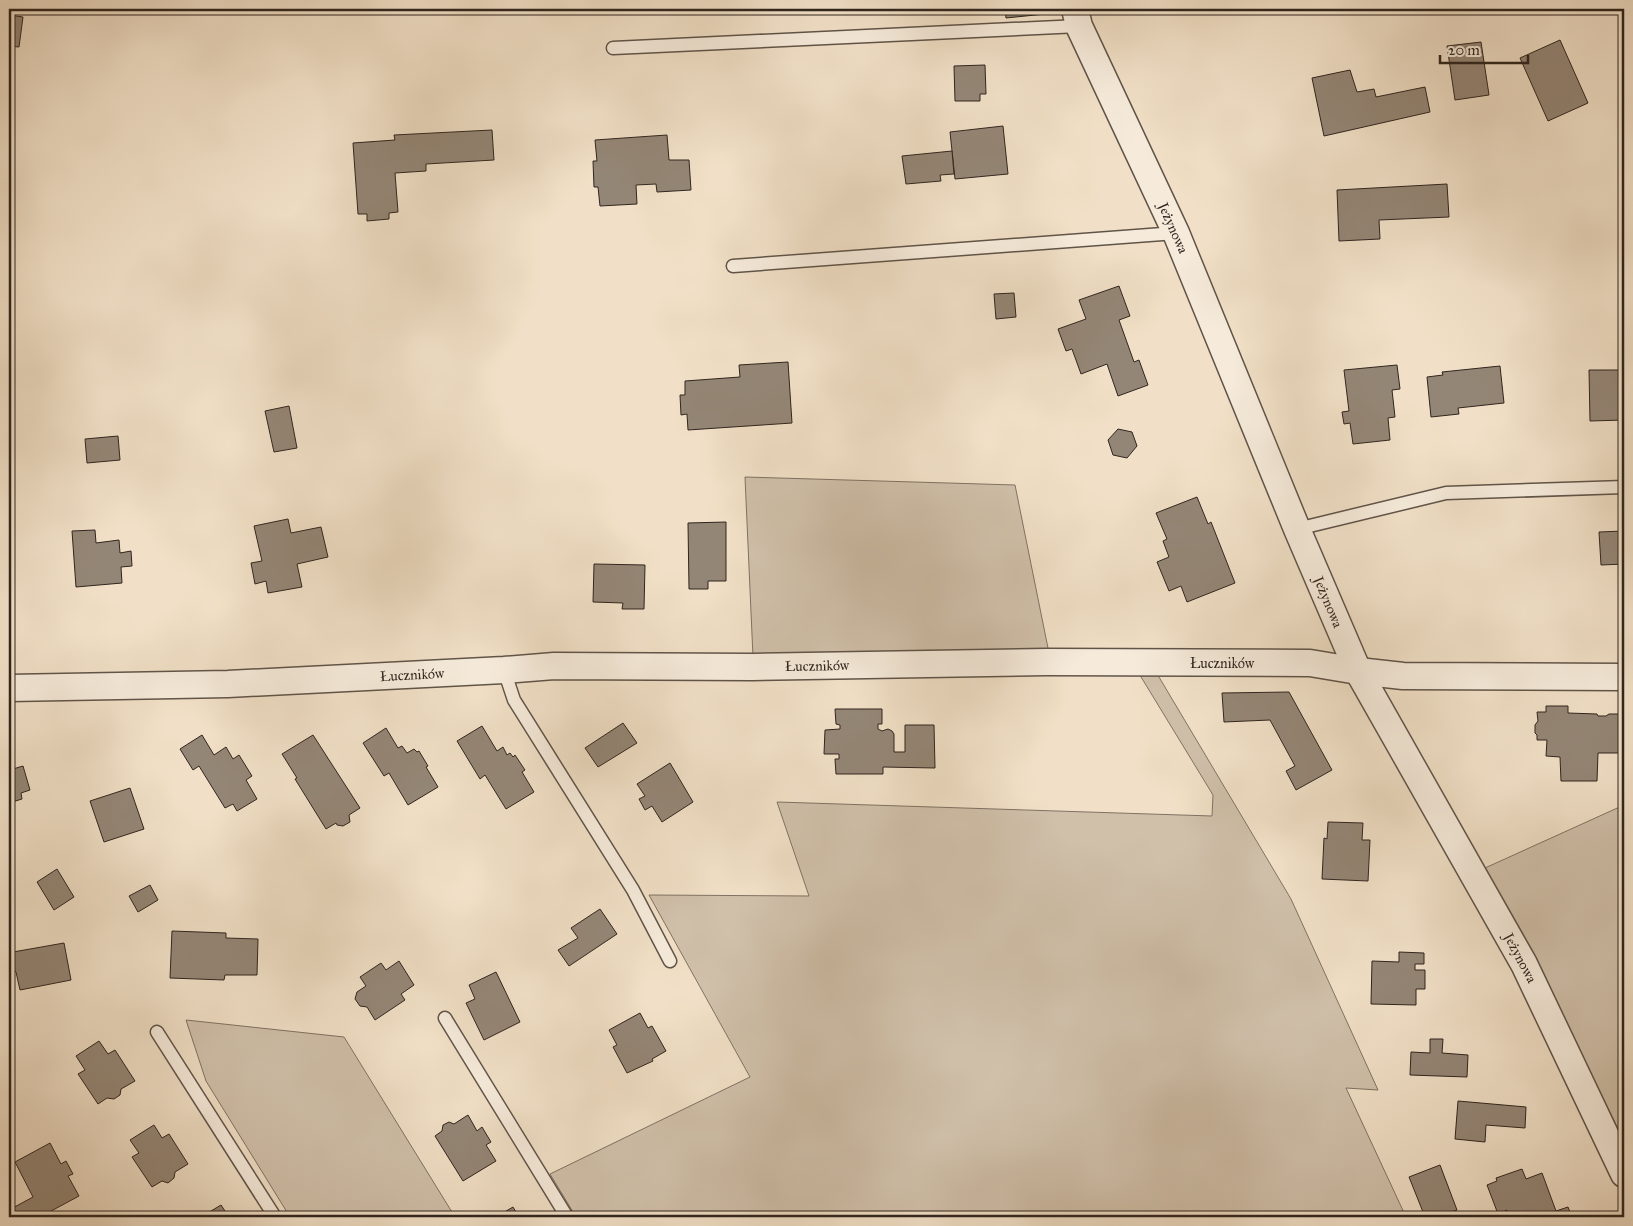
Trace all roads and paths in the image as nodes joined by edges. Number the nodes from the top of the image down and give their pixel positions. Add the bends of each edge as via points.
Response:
1 (1077, 17) edge
2 (612, 48) dead end
3 (1176, 233) junction
4 (733, 266) dead end
5 (1624, 487) edge
6 (1298, 529) junction
7 (504, 670) junction
8 (1358, 671) junction
9 (1624, 677) edge
10 (9, 688) edge
11 (670, 961) dead end
12 (445, 1018) dead end
13 (156, 1032) dead end
14 (1624, 1174) edge
15 (275, 1217) edge
16 (567, 1217) edge

1 - 2 lane
1 - 3 street, Jeżynowa
3 - 4 lane
3 - 6 street, Jeżynowa
5 - 6 lane via 1446,494
6 - 8 street, Jeżynowa
7 - 8 street, Łuczników via 554,666 753,667 1046,662 1310,663
7 - 10 street, Łuczników via 228,684
7 - 11 lane via 514,700 633,890
8 - 9 street, Łuczników via 1403,676
8 - 14 street, Jeżynowa via 1524,964
12 - 16 lane
13 - 15 lane

